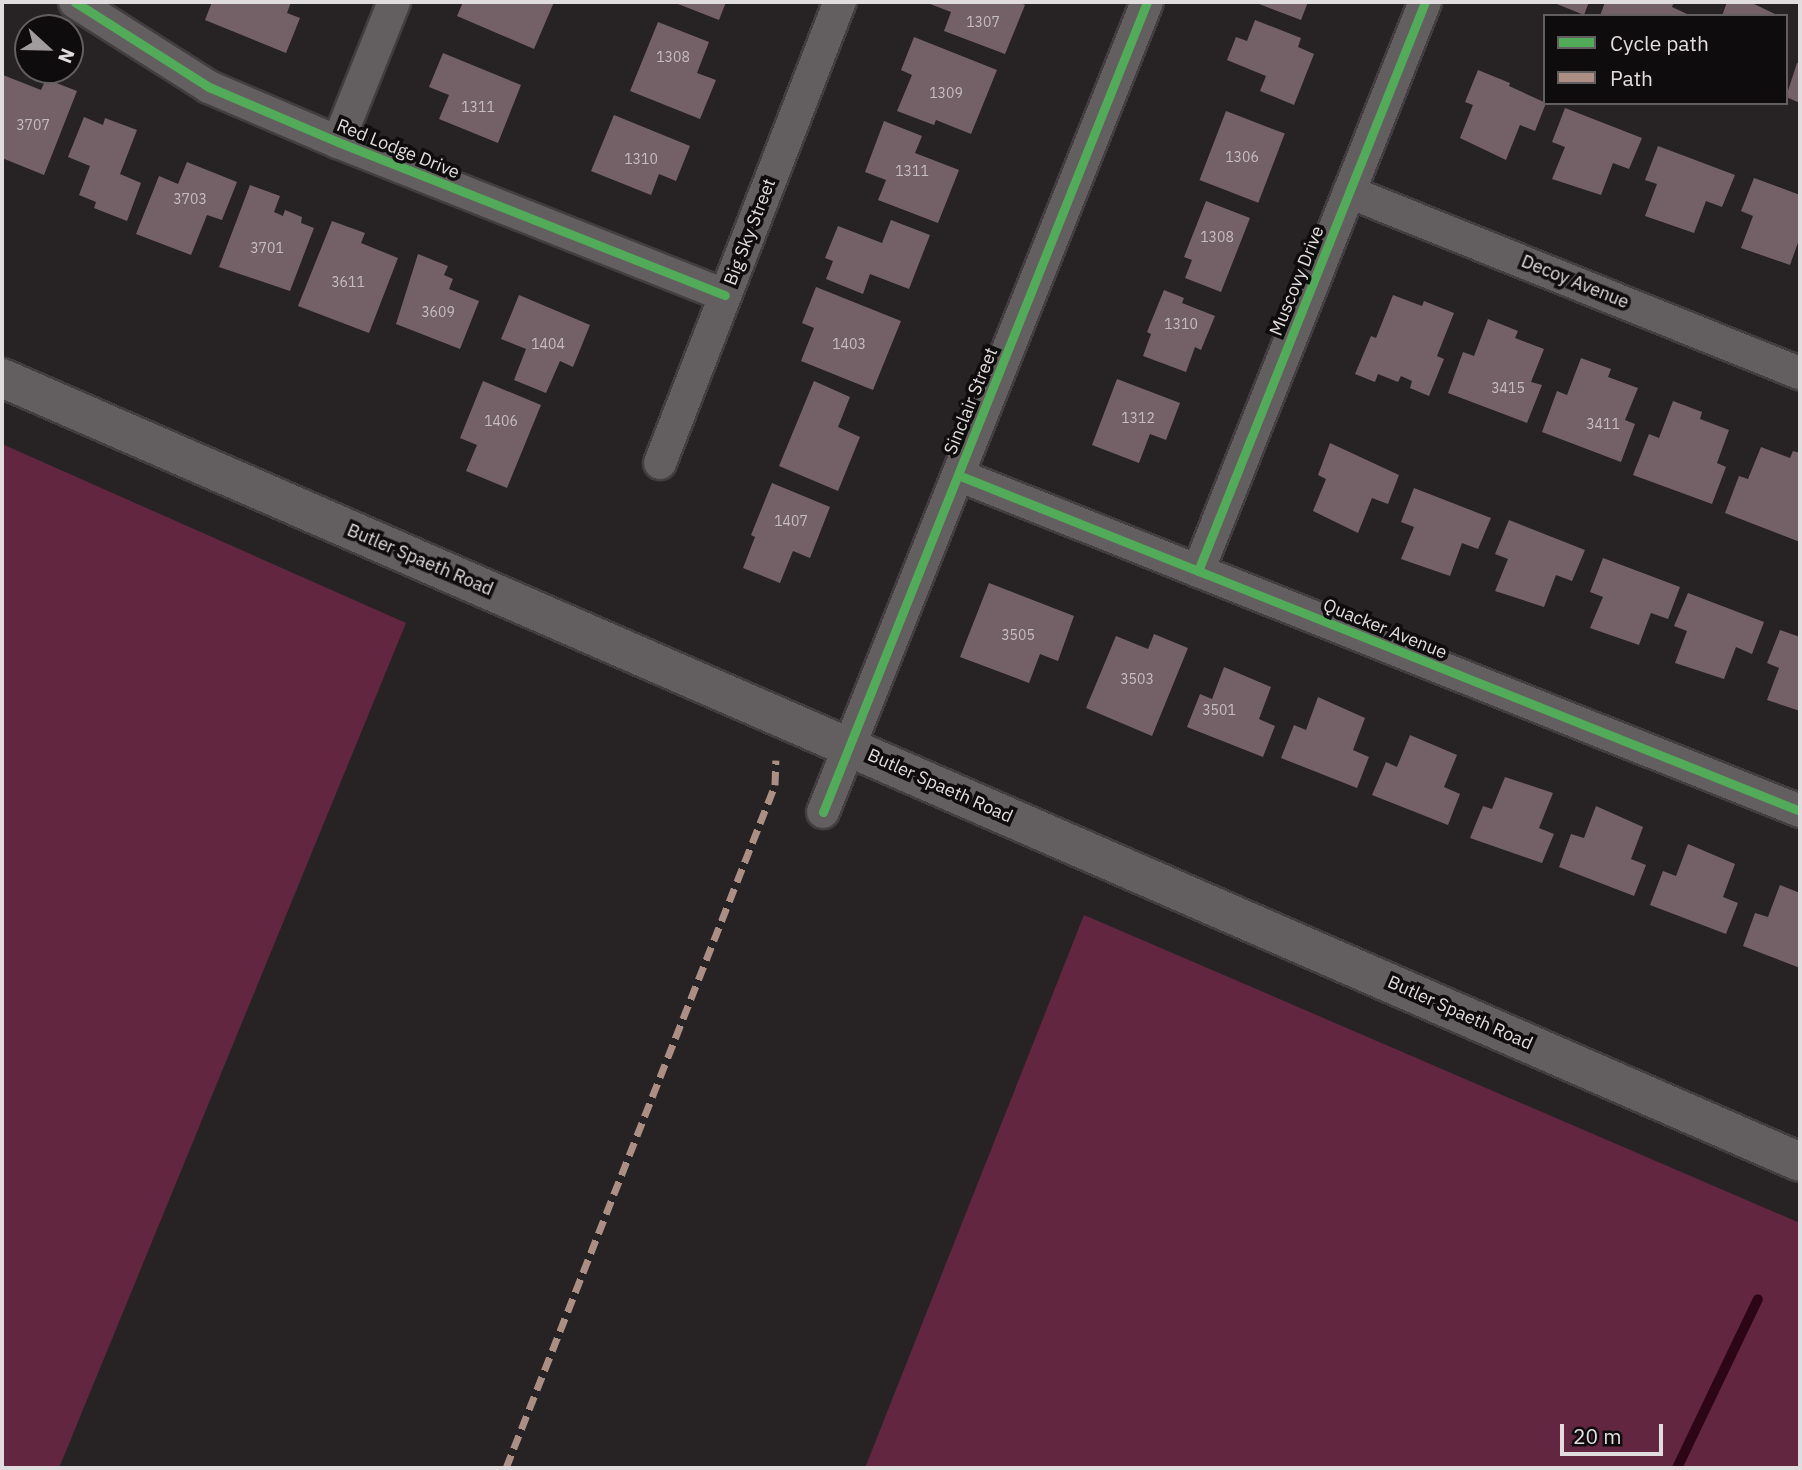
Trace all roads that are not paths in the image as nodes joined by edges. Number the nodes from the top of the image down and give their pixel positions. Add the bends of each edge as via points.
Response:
1 (75, 2) edge
2 (394, 2) edge
3 (840, 2) edge
4 (1147, 2) edge
5 (1425, 2) edge
6 (338, 142) junction
7 (1349, 192) junction
8 (725, 295) junction
9 (1800, 373) edge
10 (2, 378) edge
11 (660, 463) dead end
12 (958, 475) junction
13 (1198, 571) junction
14 (850, 747) junction
15 (1800, 811) edge
16 (823, 812) dead end
17 (1800, 1163) edge

1 - 6 street, Red Lodge Drive via 209,87
2 - 6 street
3 - 8 street, Big Sky Street
4 - 12 street, Sinclair Street
5 - 7 street, Muscovy Drive
6 - 8 street, Red Lodge Drive
7 - 9 street, Decoy Avenue
7 - 13 street, Muscovy Drive
8 - 11 street, Big Sky Street
10 - 14 main road, Butler Spaeth Road
12 - 13 street, Quacker Avenue
12 - 14 street, Sinclair Street
13 - 15 street, Quacker Avenue
14 - 16 street, Sinclair Street
14 - 17 main road, Butler Spaeth Road

